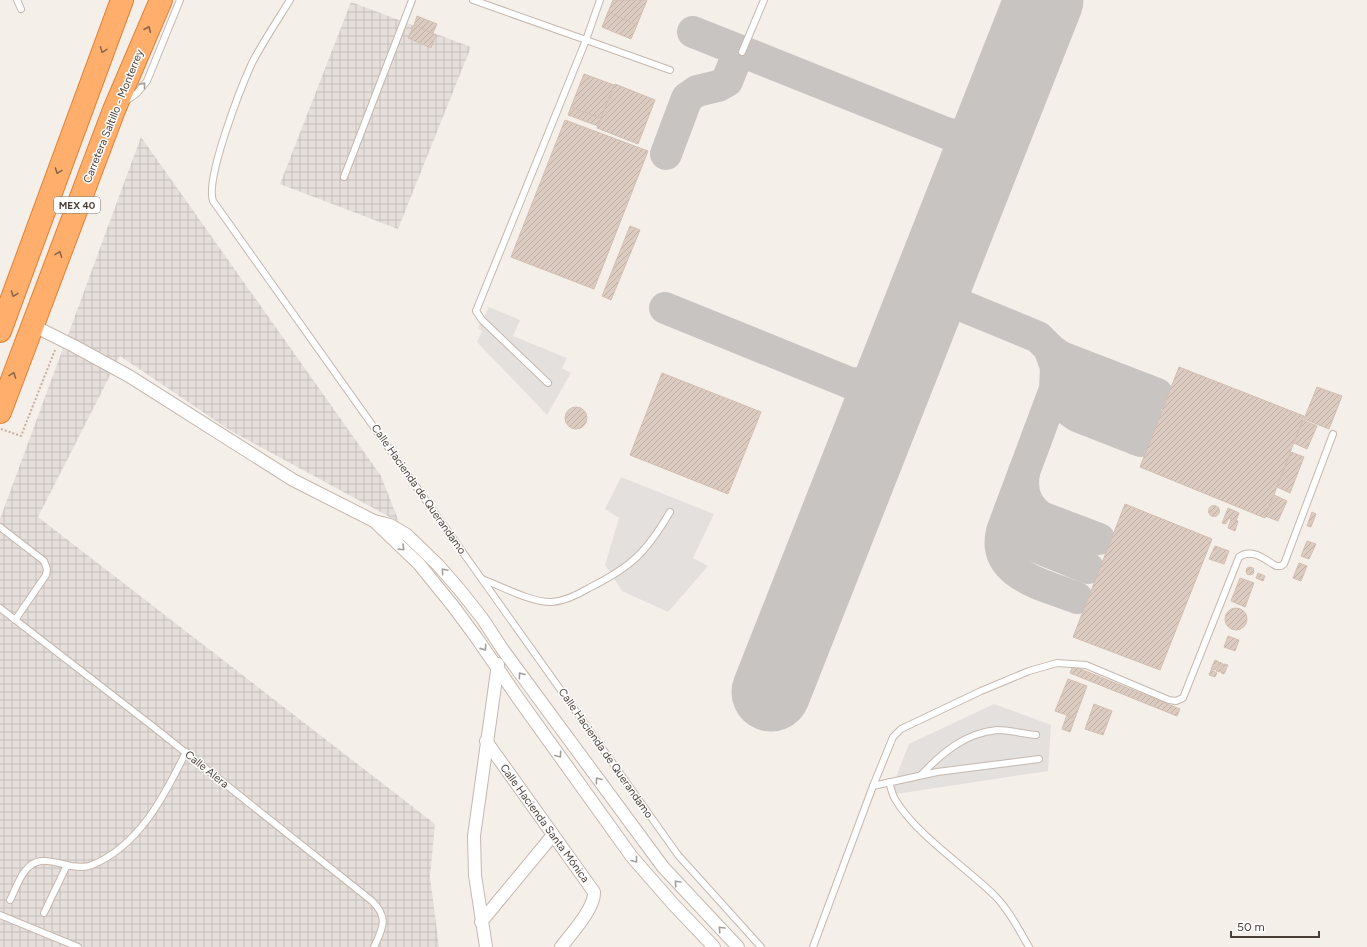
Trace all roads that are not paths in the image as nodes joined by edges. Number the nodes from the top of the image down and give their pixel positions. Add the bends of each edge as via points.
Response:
1 (17, 0) edge
2 (122, 0) edge
3 (161, 0) edge
4 (180, 0) edge
5 (290, 0) edge
6 (412, 0) edge
7 (473, 0) edge
8 (600, 0) edge
9 (764, 0) edge
10 (20, 9) dead end
11 (586, 40) junction
12 (742, 52) dead end
13 (670, 70) dead end
14 (114, 110) junction
15 (344, 177) dead end
16 (32, 325) junction
17 (0, 331) edge
18 (548, 383) dead end
19 (0, 412) edge
20 (1333, 434) dead end
21 (670, 512) dead end
22 (374, 521) junction
23 (0, 527) edge
24 (482, 579) junction
25 (0, 608) edge
26 (15, 620) junction
27 (503, 650) junction
28 (497, 667) junction
29 (1036, 735) dead end
30 (486, 741) junction
31 (186, 752) junction
32 (1039, 759) dead end
33 (921, 775) junction
34 (889, 782) junction
35 (873, 786) junction
36 (553, 835) junction
37 (67, 865) junction
38 (10, 900) dead end
39 (44, 913) dead end
40 (0, 915) edge
41 (481, 922) junction
42 (78, 947) edge
43 (374, 947) edge
44 (486, 947) edge
45 (561, 947) edge
46 (714, 947) edge
47 (738, 947) edge
48 (761, 947) edge
49 (812, 947) edge
50 (1029, 947) edge

1 - 10 lane
2 -> 17 highway, MEX 40
14 -> 3 highway, Carretera Saltillo - Monterrey / MEX 40
14 -> 4 lane via 137,93 147,81
5 - 24 lane, Calle Hacienda de Querandamo via 252,64 228,125 212,182 211,196
6 - 15 lane
7 - 11 lane
8 - 11 lane
9 - 12 lane
11 - 13 lane
11 - 18 lane via 476,311 482,320
16 -> 14 highway, Carretera Saltillo - Monterrey / MEX 40
19 -> 16 highway, Carretera Saltillo - Monterrey / MEX 40
16 - 22 street, Calle Hacienda de Querandamo via 129,376 293,480
20 - 35 lane via 1284,564 1276,566 1247,552 1240,557 1183,698 1169,700 1086,665 1057,663 981,691 901,729 893,737
21 - 24 lane via 657,535 626,568 579,594 553,602 540,601
27 -> 22 street, Calle Hacienda de Querandamo via 482,618 438,565 407,535 390,525
22 -> 28 street, Calle Hacienda de Querandamo via 419,564
23 - 26 lane via 44,561 47,569 46,575
24 - 48 lane, Calle Hacienda de Querandamo via 678,855
25 - 26 lane, Calle Alera
26 - 31 lane, Calle Alera
27 - 28 street
47 -> 27 street, Calle Hacienda de Querandamo via 663,867
28 - 30 street
28 -> 46 street, Calle Hacienda de Querandamo via 632,857 650,880
29 - 33 lane via 998,730 980,733 958,742
30 - 36 street, Calle Hacienda Santa Mónica
30 - 41 street via 474,836 475,875
31 - 37 lane via 154,811 131,839 91,866 84,868
31 - 43 lane, Calle Alera via 380,908 383,927
32 - 33 lane
33 - 34 lane
34 - 35 lane
34 - 50 lane via 902,810 996,897
35 - 49 lane
36 - 41 street
36 - 45 street, Calle Hacienda Santa Mónica via 595,897
37 - 38 lane via 40,861 31,864 24,871
37 - 39 lane
40 - 42 lane
41 - 44 street

